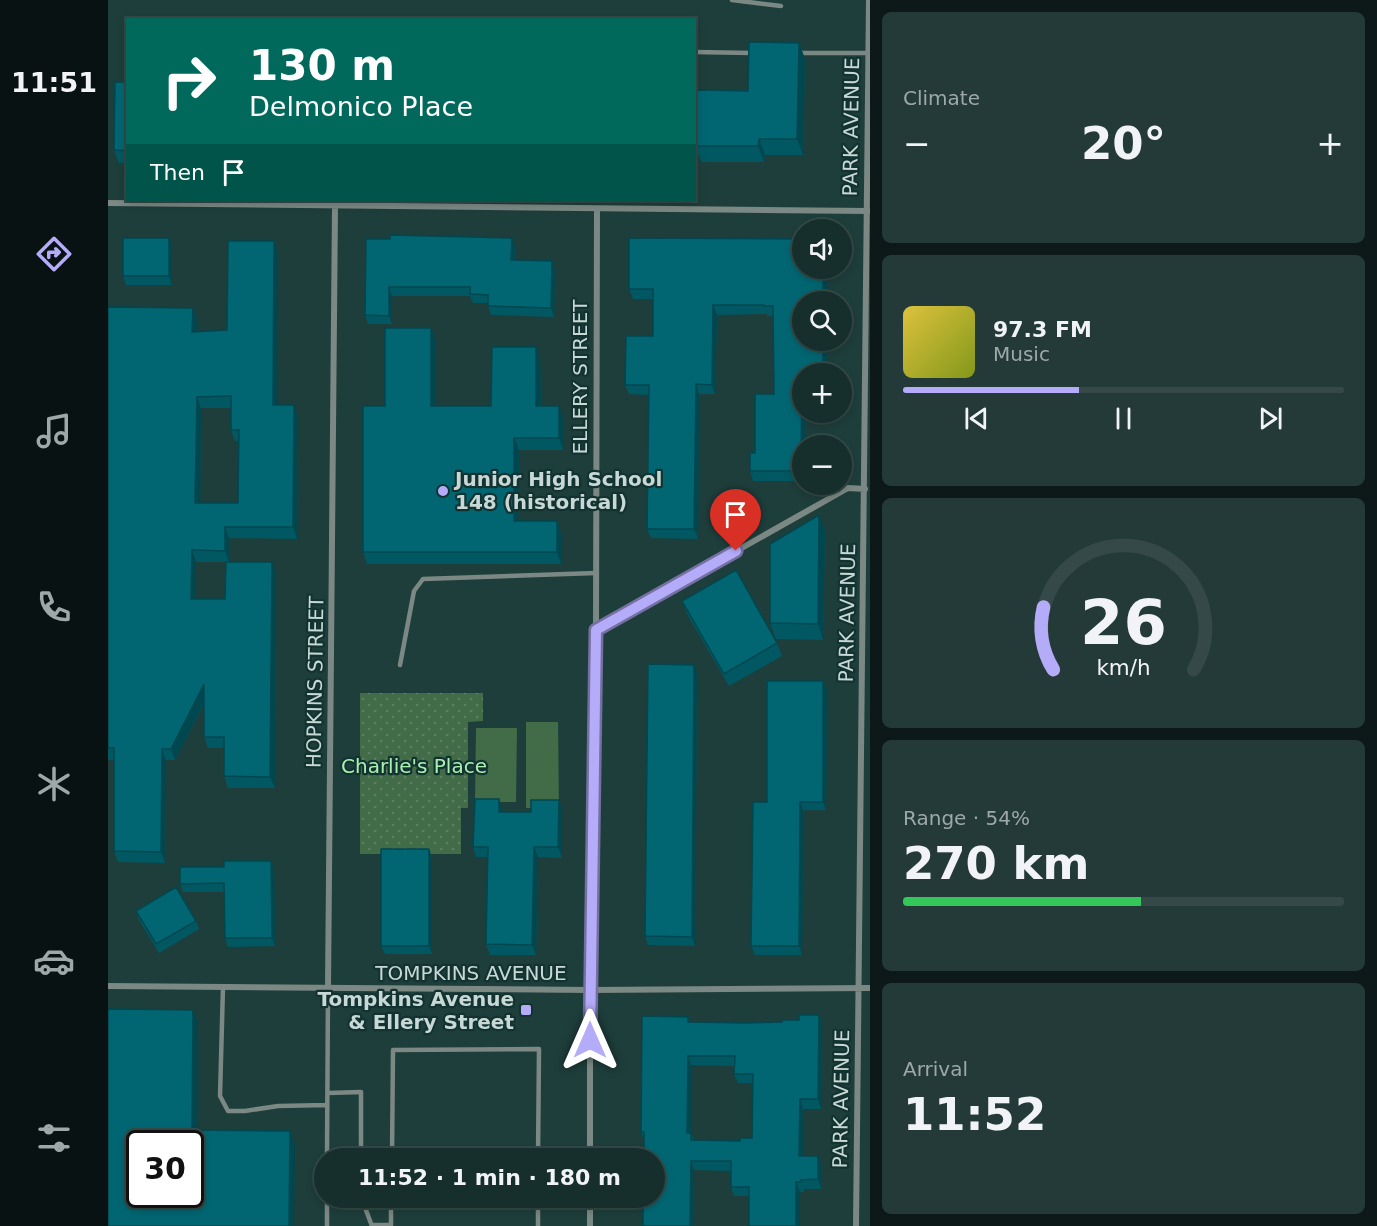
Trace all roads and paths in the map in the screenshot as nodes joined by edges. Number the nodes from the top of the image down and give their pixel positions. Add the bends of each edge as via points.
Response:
1 (732, 0) edge
2 (869, 0) edge
3 (781, 6) dead end
4 (696, 52) edge
5 (764, 53) edge
6 (787, 53) edge
7 (869, 53) edge
8 (108, 203) edge
9 (335, 206) junction
10 (597, 208) junction
11 (869, 211) edge
12 (864, 489) junction
13 (596, 573) junction
14 (596, 630) junction
15 (400, 665) dead end
16 (108, 986) edge
17 (222, 987) junction
18 (328, 988) junction
19 (859, 988) junction
20 (870, 988) edge
21 (590, 990) junction
22 (328, 1093) junction
23 (327, 1106) junction
24 (327, 1148) edge
25 (361, 1148) edge
26 (392, 1148) edge
27 (538, 1148) edge
28 (590, 1148) edge
29 (327, 1208) edge
30 (365, 1208) edge
31 (392, 1208) edge
32 (538, 1208) edge
33 (590, 1208) edge
34 (327, 1226) edge
35 (372, 1226) edge
36 (538, 1226) edge
37 (590, 1226) edge
38 (856, 1226) edge

1 - 3 lane
2 - 7 street, PARK AVENUE
4 - 5 lane
6 - 7 lane
7 - 11 street, PARK AVENUE
8 - 9 street
9 - 10 street
9 - 18 street, HOPKINS STREET
10 - 11 street
10 - 13 street, ELLERY STREET
11 - 12 street, PARK AVENUE
12 - 14 street via 848,488
12 - 19 street, PARK AVENUE
13 - 14 street, ELLERY STREET
13 - 15 lane via 423,579 414,591
14 - 21 street, ELLERY STREET
16 - 17 street, TOMPKINS AVENUE
17 - 18 street, TOMPKINS AVENUE
17 - 23 lane via 220,1096 228,1110
18 - 21 street, TOMPKINS AVENUE
18 - 22 lane, HOPKINS STREET
19 - 20 street, TOMPKINS AVENUE
19 - 21 street, TOMPKINS AVENUE
19 - 38 street, PARK AVENUE
21 - 28 street, ELLERY STREET
22 - 23 lane, HOPKINS STREET
22 - 25 lane via 361,1092
23 - 24 lane, HOPKINS STREET
26 - 27 lane via 393,1050 539,1049
29 - 34 lane
30 - 35 lane
31 - 35 lane via 391,1225
32 - 36 lane
33 - 37 street

